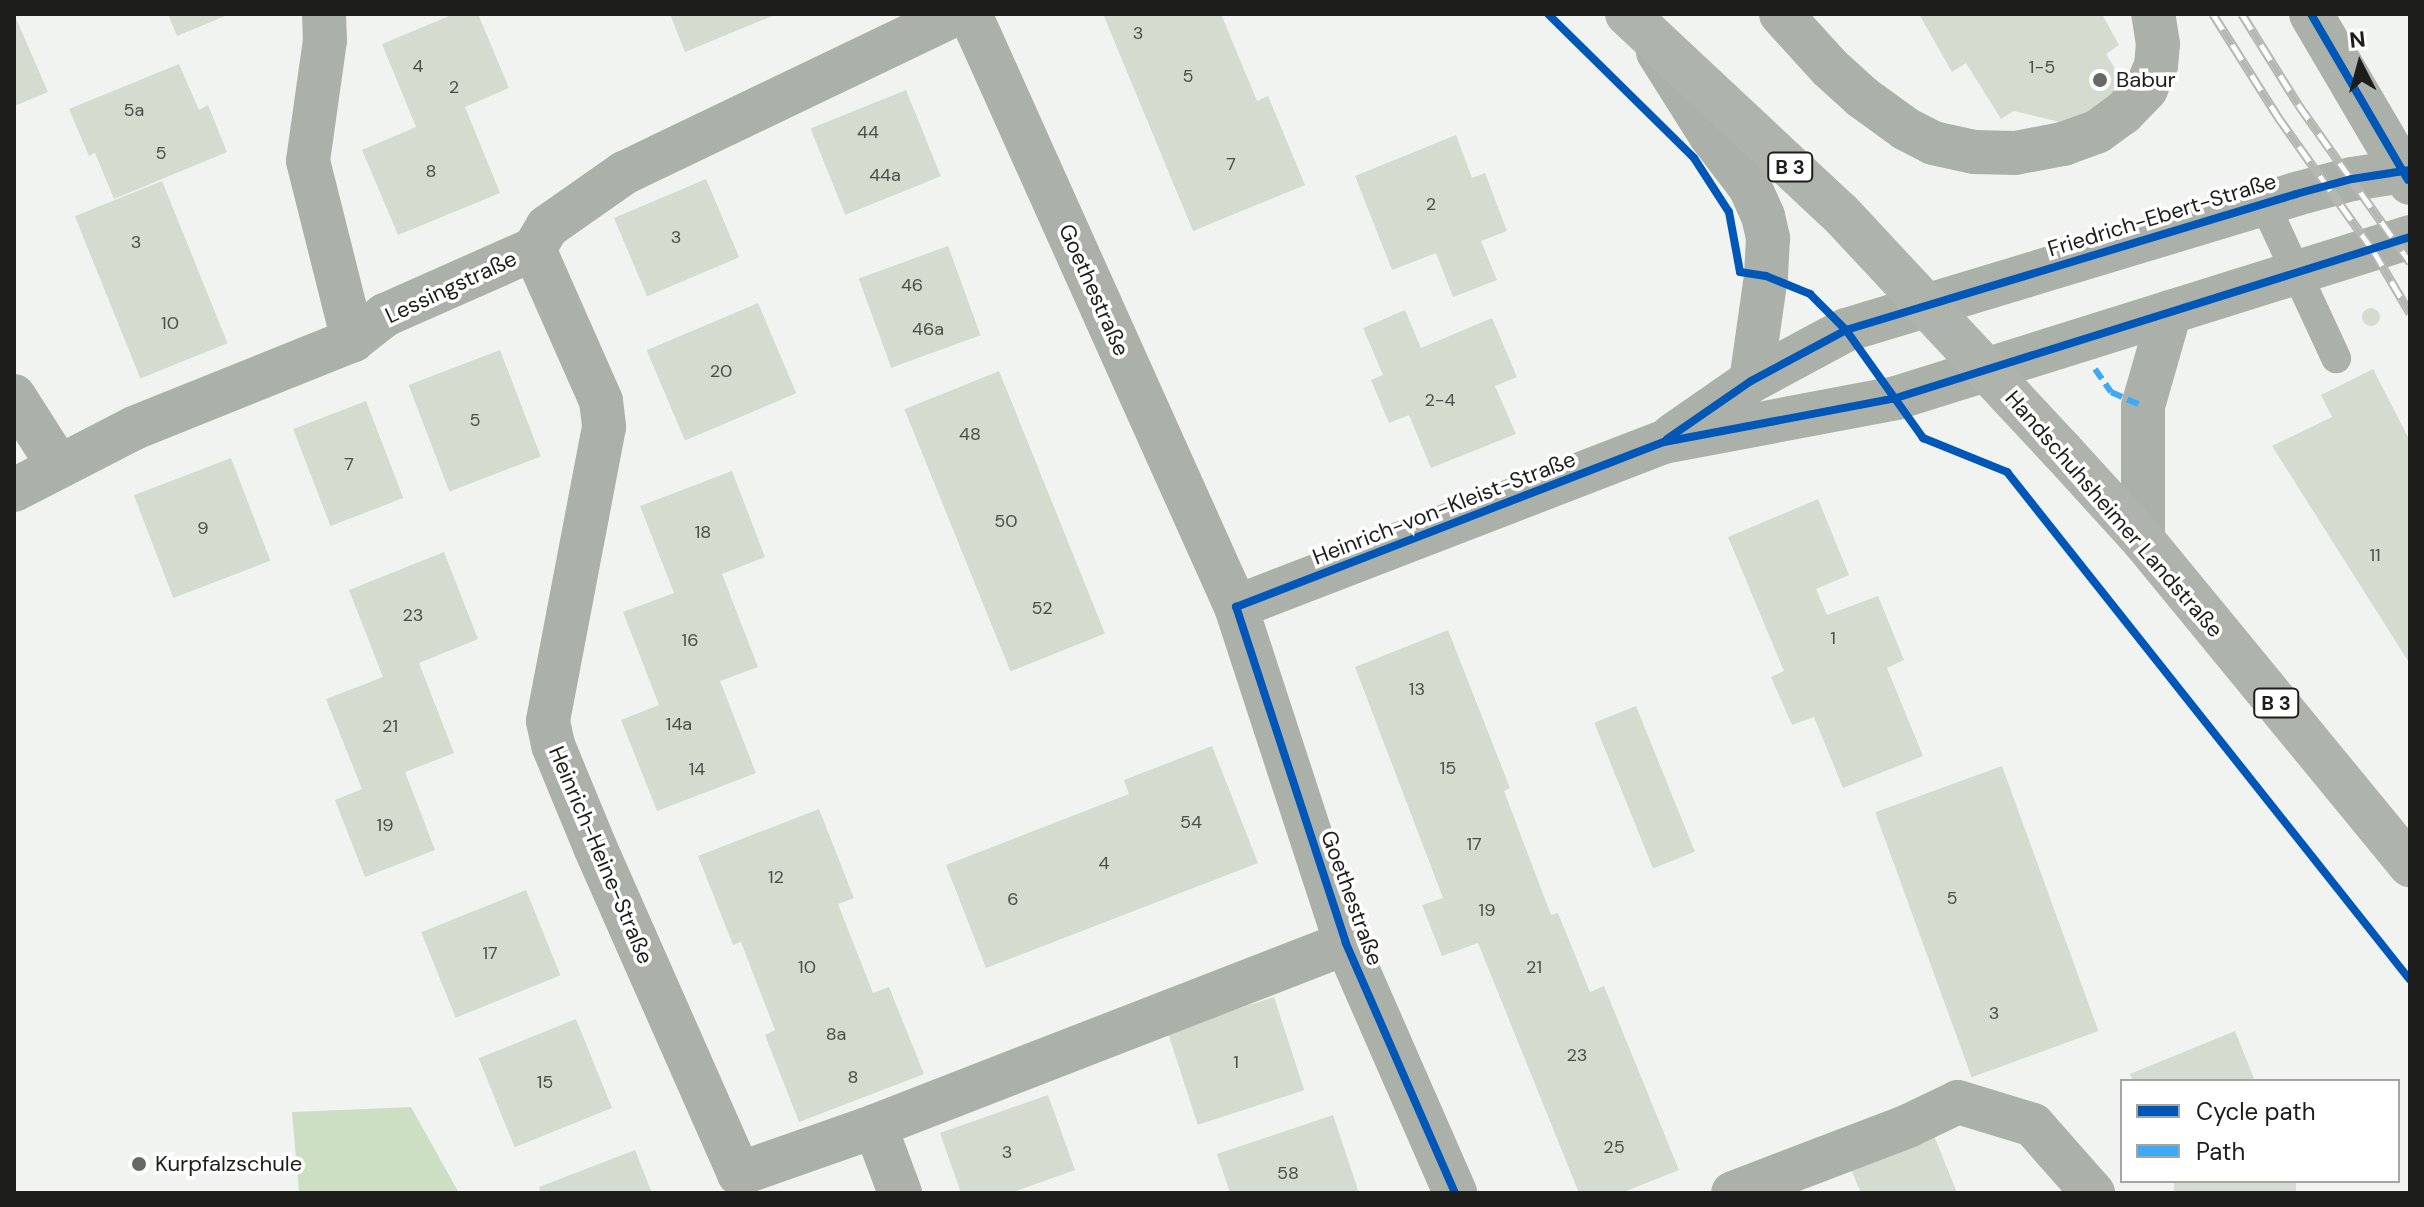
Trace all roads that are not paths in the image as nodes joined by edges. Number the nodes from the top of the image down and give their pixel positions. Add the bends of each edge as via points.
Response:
1 (324, 14) edge
2 (956, 14) edge
3 (970, 14) edge
4 (1781, 14) edge
5 (2153, 14) edge
6 (2311, 14) edge
7 (1637, 25) edge
8 (2408, 175) edge
9 (2265, 205) junction
10 (2410, 237) edge
11 (534, 249) junction
12 (2295, 273) junction
13 (1927, 305) junction
14 (2170, 312) junction
15 (353, 340) junction
16 (2336, 358) dead end
17 (1988, 371) junction
18 (1751, 381) junction
19 (14, 396) edge
20 (1664, 442) junction
21 (58, 465) junction
22 (14, 490) edge
23 (2143, 540) junction
24 (1236, 607) junction
25 (2410, 865) edge
26 (1346, 943) junction
27 (875, 1126) junction
28 (900, 1193) edge
29 (1455, 1193) edge
30 (1733, 1193) edge
31 (2093, 1193) edge

1 - 15 street via 308,161
2 - 11 street, Lessingstraße via 624,173 547,227
3 - 24 street, Goethestraße
4 - 5 street via 1829,67 1906,129 1946,146 2015,153 2063,144 2098,131 2123,113 2146,89 2156,66
6 - 8 street
7 - 13 main road, Handschuhsheimer Landstraße / B 3 via 1840,213
7 - 18 street via 1750,187 1763,216 1766,276
8 - 9 street, Friedrich-Ebert-Straße via 2352,179
9 - 12 lane
9 - 13 street, Friedrich-Ebert-Straße
10 - 12 street
11 - 15 street, Lessingstraße via 385,315
11 - 27 street, Heinrich-Heine-Straße via 601,401 604,427 548,721 553,745 739,1174
12 - 14 street
12 - 16 lane
13 - 17 main road, Handschuhsheimer Landstraße / B 3
13 - 18 street, Heinrich-von-Kleist-Straße via 1846,330
14 - 17 street
14 - 23 street via 2143,406
15 - 21 street, Lessingstraße via 134,428
17 - 20 street, Heinrich-von-Kleist-Straße via 1896,398
17 - 23 main road, Handschuhsheimer Landstraße / B 3
18 - 20 street, Heinrich-von-Kleist-Straße
19 - 21 street
20 - 24 street, Heinrich-von-Kleist-Straße
21 - 22 street, Lessingstraße
23 - 25 main road, Handschuhsheimer Landstraße / B 3
24 - 26 street, Goethestraße
26 - 27 street, Heinrich-Heine-Straße
26 - 29 street, Goethestraße
27 - 28 street
30 - 31 street via 1958,1102 2033,1125

